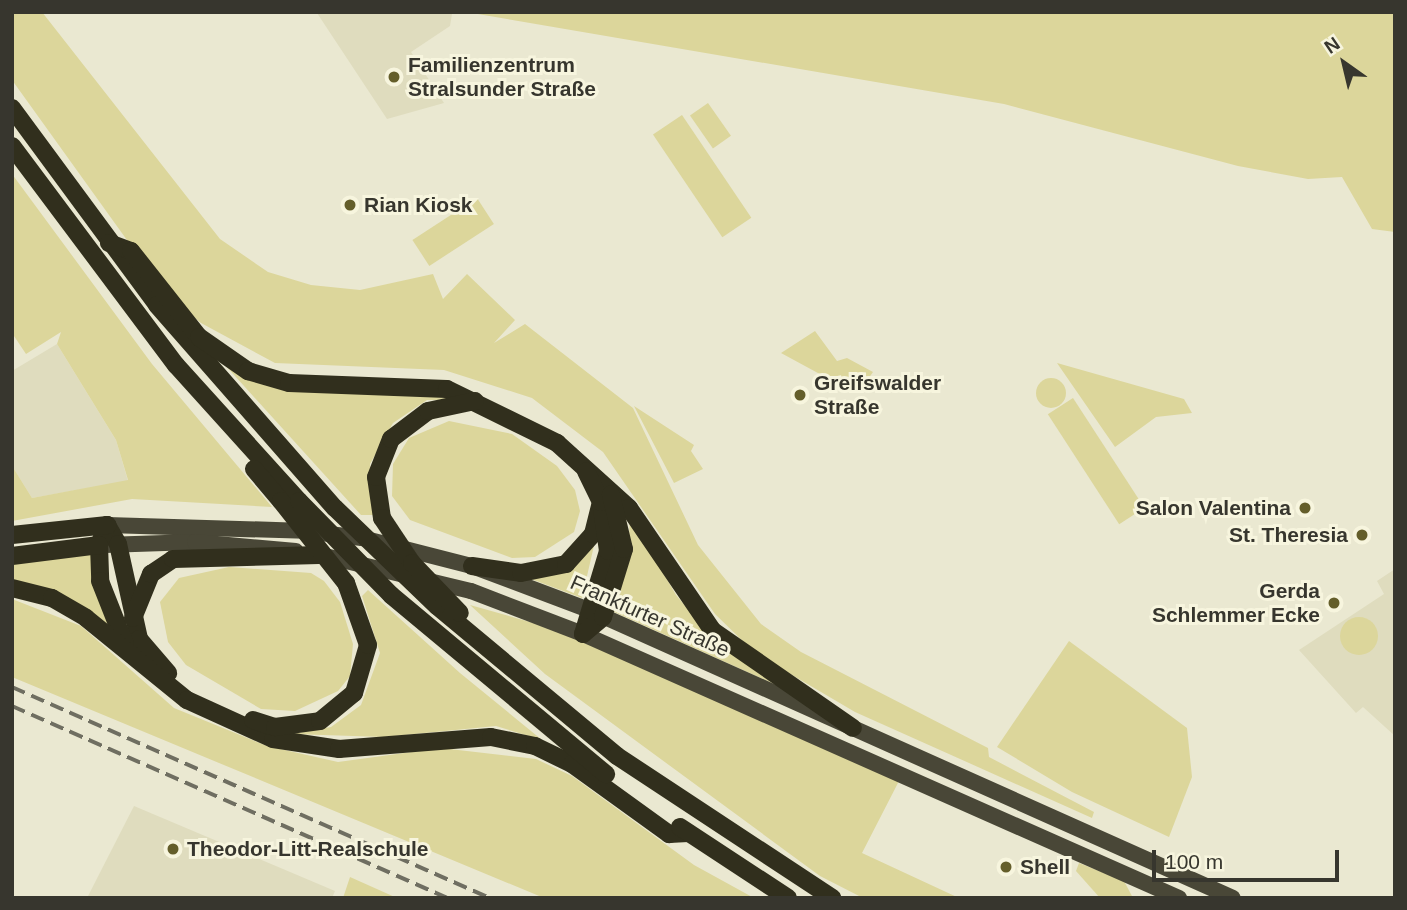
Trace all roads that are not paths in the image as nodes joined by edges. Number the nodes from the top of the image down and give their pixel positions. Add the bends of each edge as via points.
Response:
1 (12, 108) edge
2 (12, 146) edge
3 (109, 243) junction
4 (475, 401) junction
5 (580, 463) junction
6 (605, 482) junction
7 (290, 501) junction
8 (601, 502) junction
9 (107, 525) junction
10 (12, 535) edge
11 (118, 544) junction
12 (99, 545) junction
13 (319, 555) junction
14 (12, 556) edge
15 (472, 566) junction
16 (12, 588) edge
17 (596, 614) junction
18 (133, 621) junction
19 (583, 634) junction
20 (128, 651) junction
21 (490, 651) junction
22 (853, 728) junction
23 (688, 833) junction
24 (788, 898) edge
25 (832, 898) edge
26 (1179, 898) edge
27 (1233, 898) edge

1 - 3 highway
2 - 7 highway via 226,422 231,443
3 - 4 highway via 131,251 200,337 248,371 289,383 410,384
3 - 21 highway, bridge via 243,408 335,508
4 - 5 highway via 527,424
4 - 21 highway, bridge via 428,411 391,439 376,477 382,517 412,563 486,634
5 - 6 highway
5 - 8 highway
6 - 17 highway via 624,549
6 - 22 highway via 713,631
7 - 18 highway, bridge via 346,583 366,629 363,678 342,707 295,727 239,715 191,691 160,666
7 - 23 highway, bridge via 536,719
8 - 15 highway via 593,534 566,564 521,573
8 - 17 highway via 608,551
9 - 10 highway, Frankfurter Straße
9 - 11 highway
9 - 12 highway
9 - 15 main road, Frankfurter Straße via 250,526 362,538
11 - 12 main road, Frankfurter Straße
11 - 13 main road, Frankfurter Straße via 195,542
11 - 18 highway
12 - 14 highway, Frankfurter Straße
12 - 20 highway via 110,614
13 - 18 highway via 173,559 151,574
13 - 19 main road, Frankfurter Straße via 471,592
15 - 17 main road, Frankfurter Straße
16 - 20 highway via 52,598
17 - 19 highway
17 - 22 main road, Frankfurter Straße
19 - 26 main road, Frankfurter Straße
20 - 23 highway via 187,699 273,739 340,749 491,737 535,746 572,764 669,834
21 - 25 highway via 617,756
22 - 27 main road, Frankfurter Straße
23 - 24 highway

